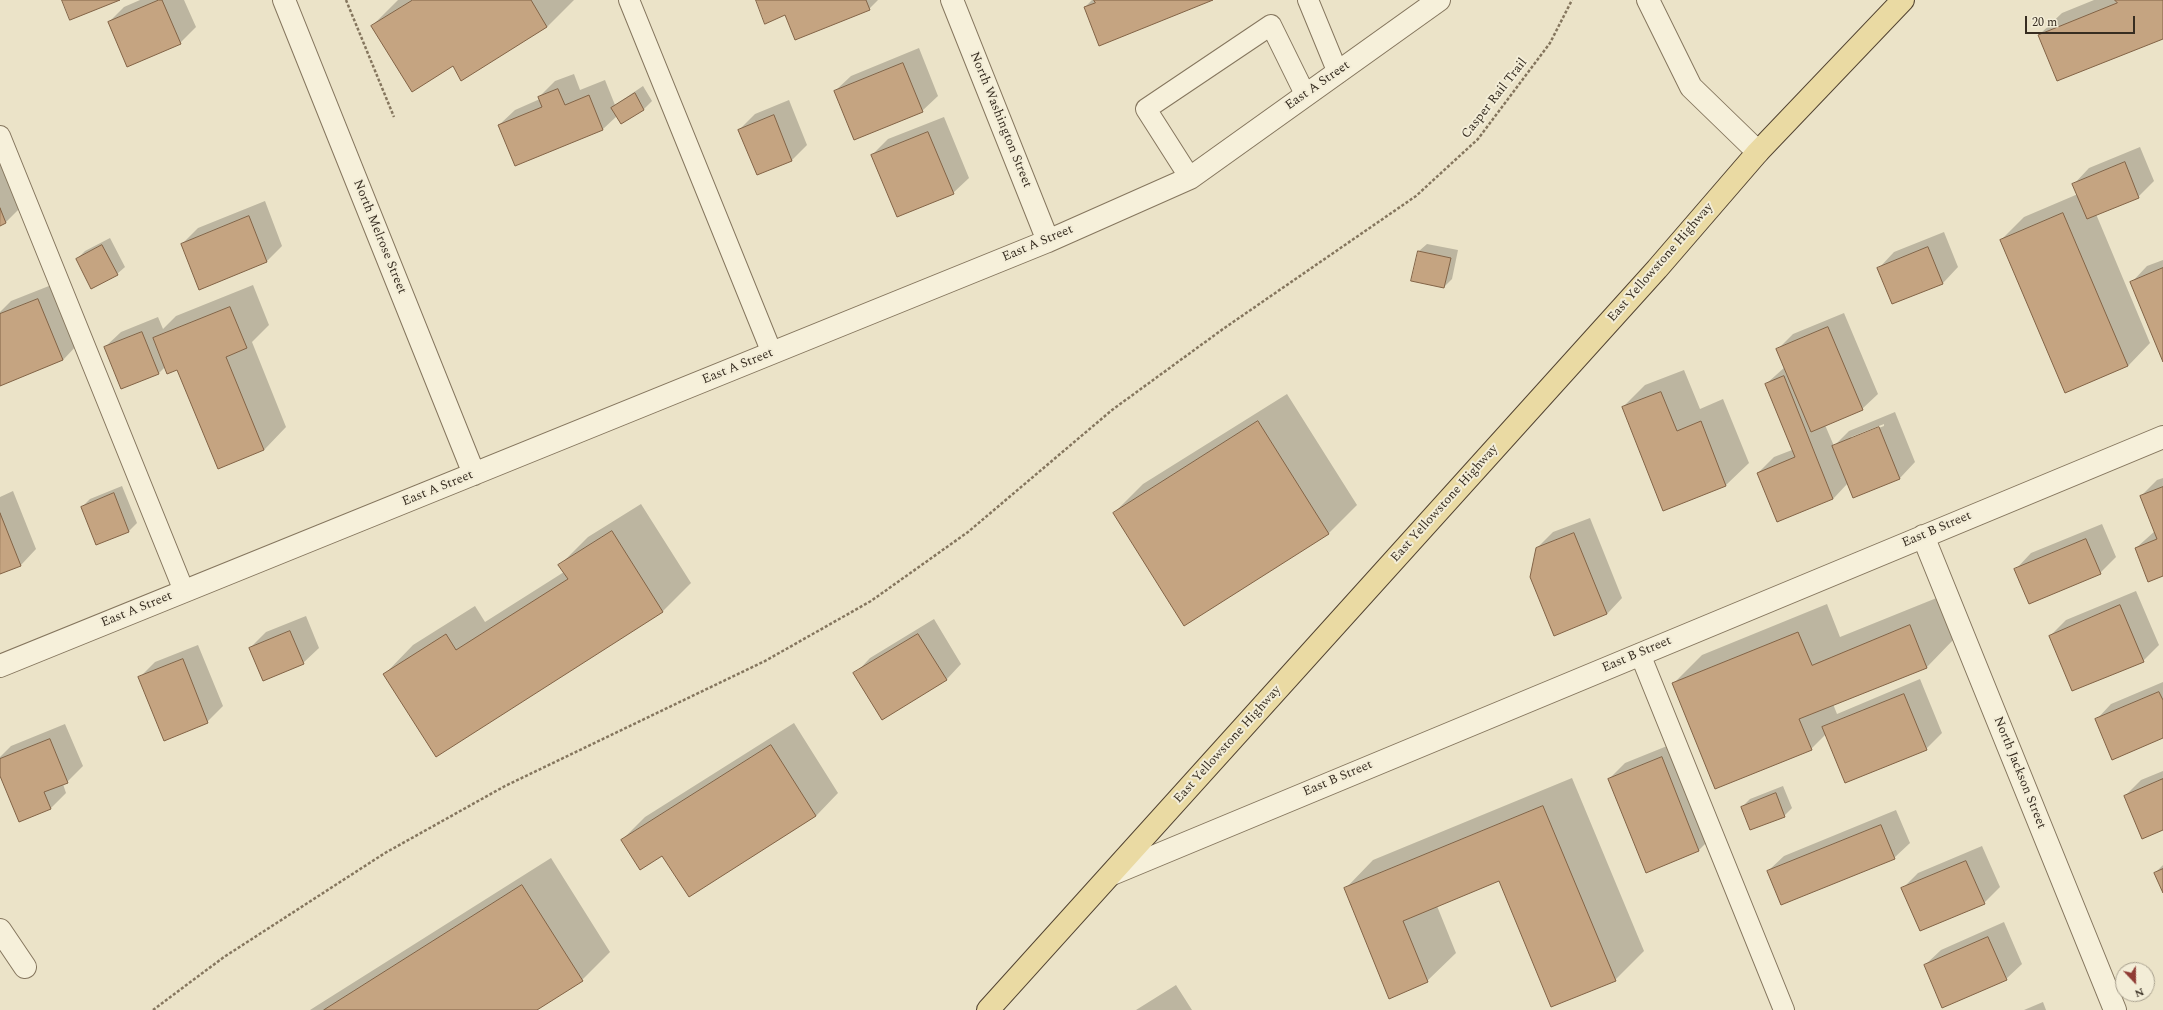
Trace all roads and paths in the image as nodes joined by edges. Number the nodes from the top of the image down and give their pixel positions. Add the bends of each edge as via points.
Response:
1 (284, 0) edge
2 (346, 0) edge
3 (629, 0) edge
4 (952, 0) edge
5 (1308, 0) edge
6 (1439, 0) edge
7 (1572, 0) edge
8 (1648, 0) edge
9 (1903, 0) edge
10 (1338, 73) junction
11 (1305, 94) junction
12 (394, 117) dead end
13 (0, 136) edge
14 (1758, 152) junction
15 (1190, 178) junction
16 (1048, 241) junction
17 (772, 353) junction
18 (2163, 437) edge
19 (474, 474) junction
20 (1923, 536) junction
21 (184, 591) junction
22 (1640, 654) junction
23 (0, 666) edge
24 (1112, 874) junction
25 (0, 930) edge
26 (25, 966) dead end
27 (153, 1010) edge
28 (988, 1010) edge
29 (1784, 1010) edge
30 (2115, 1010) edge

1 - 19 street, North Melrose Street
2 - 12 path
3 - 17 lane
4 - 16 street, North Washington Street
5 - 10 lane
6 - 10 street, East A Street
7 - 27 path, Casper Rail Trail via 1550,43 1478,139 1416,196 1223,329 1112,410 968,532 871,600 765,661 505,786 385,853 224,957
8 - 14 street via 1691,87
9 - 14 main road, East Yellowstone Highway
10 - 11 street, East A Street
11 - 15 street, East A Street
11 - 15 lane via 1271,24 1146,108
13 - 21 lane
14 - 24 main road, East Yellowstone Highway via 1657,269
15 - 16 street, East A Street
16 - 17 street, East A Street
17 - 19 street, East A Street
18 - 20 street, East B Street
19 - 21 street, East A Street
20 - 22 street, East B Street
20 - 30 street, North Jackson Street
21 - 23 street, East A Street
22 - 24 street, East B Street
22 - 29 lane
24 - 28 main road, East Yellowstone Highway
25 - 26 street

